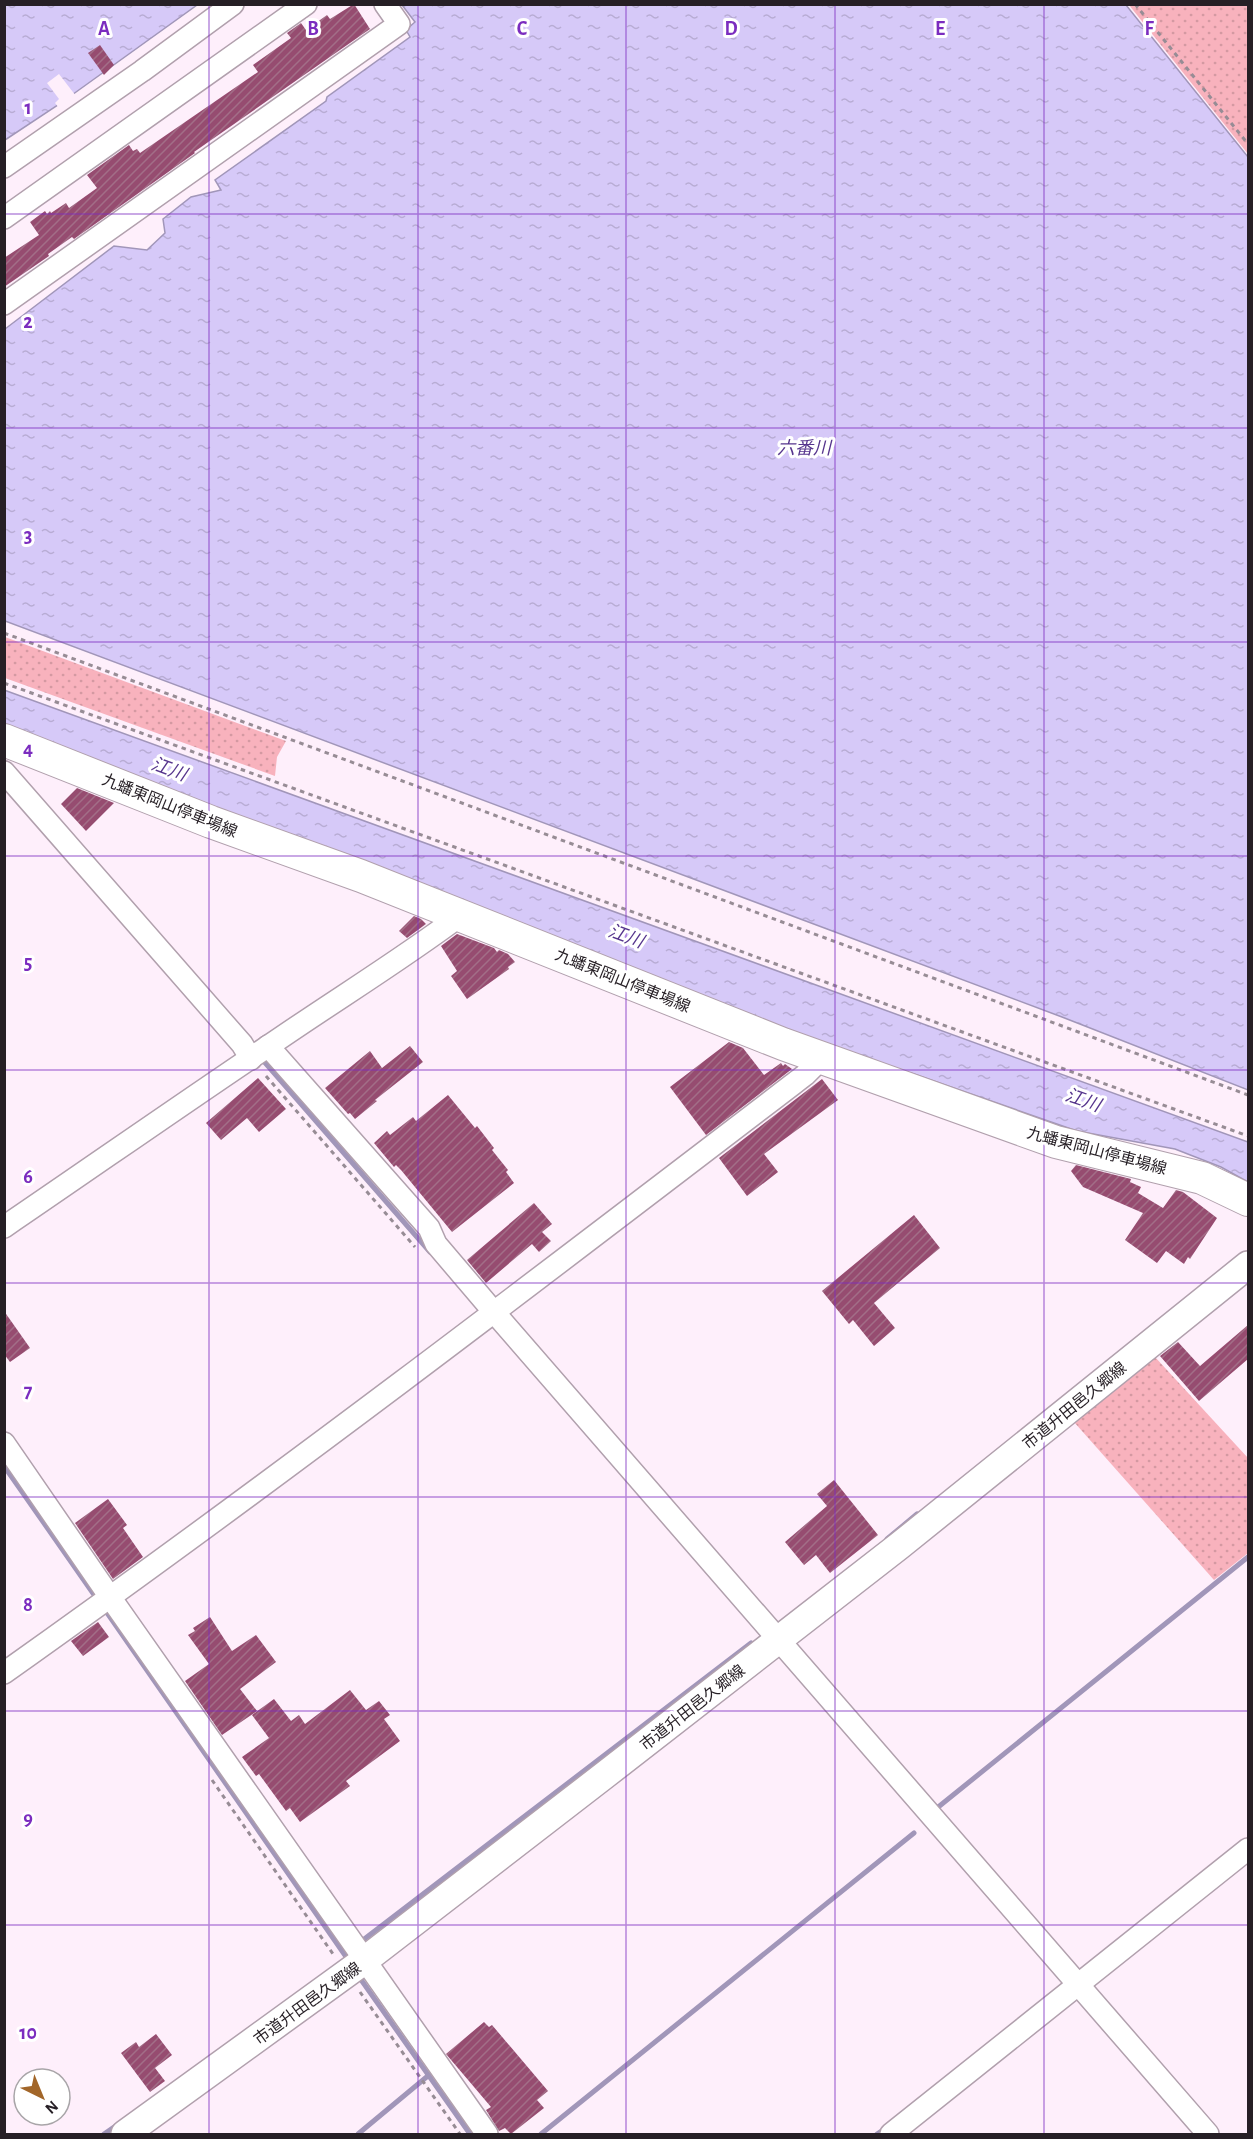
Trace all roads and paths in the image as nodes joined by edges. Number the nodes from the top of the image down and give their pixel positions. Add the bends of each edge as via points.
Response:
1 (232, 4) edge
2 (306, 4) edge
3 (385, 4) edge
4 (1135, 4) edge
5 (1248, 144) edge
6 (4, 167) edge
7 (4, 218) edge
8 (4, 304) edge
9 (4, 633) edge
10 (4, 683) edge
11 (4, 741) edge
12 (4, 772) edge
13 (461, 915) junction
14 (259, 1053) junction
15 (823, 1058) junction
16 (1248, 1095) edge
17 (1248, 1136) edge
18 (1248, 1200) edge
19 (4, 1227) edge
20 (420, 1253) dead end
21 (1248, 1264) edge
22 (489, 1315) junction
23 (4, 1443) edge
24 (104, 1602) junction
25 (773, 1644) junction
26 (4, 1673) edge
27 (1248, 1849) edge
28 (355, 1968) junction
29 (1072, 1988) junction
30 (125, 2134) edge
31 (460, 2134) edge
32 (487, 2134) edge
33 (891, 2134) edge
34 (1208, 2134) edge

1 - 6 street
2 - 7 street
3 - 8 street via 399,24
4 - 5 path
9 - 16 path
10 - 17 path
11 - 13 main road, 九蟠東岡山停車場線
12 - 14 street via 242,1044
13 - 14 street
13 - 15 main road, 九蟠東岡山停車場線
14 - 19 street
14 - 20 path
14 - 22 street via 429,1228 436,1244
15 - 18 main road, 九蟠東岡山停車場線 via 1056,1142 1202,1178
15 - 22 street
21 - 25 street, 市道升田邑久郷線
22 - 24 street
22 - 25 street
23 - 24 street
24 - 26 street
24 - 28 street
25 - 28 street, 市道升田邑久郷線
25 - 29 street
27 - 29 street
28 - 30 street, 市道升田邑久郷線
28 - 31 path via 421,2079
28 - 32 street
29 - 33 street
29 - 34 street

